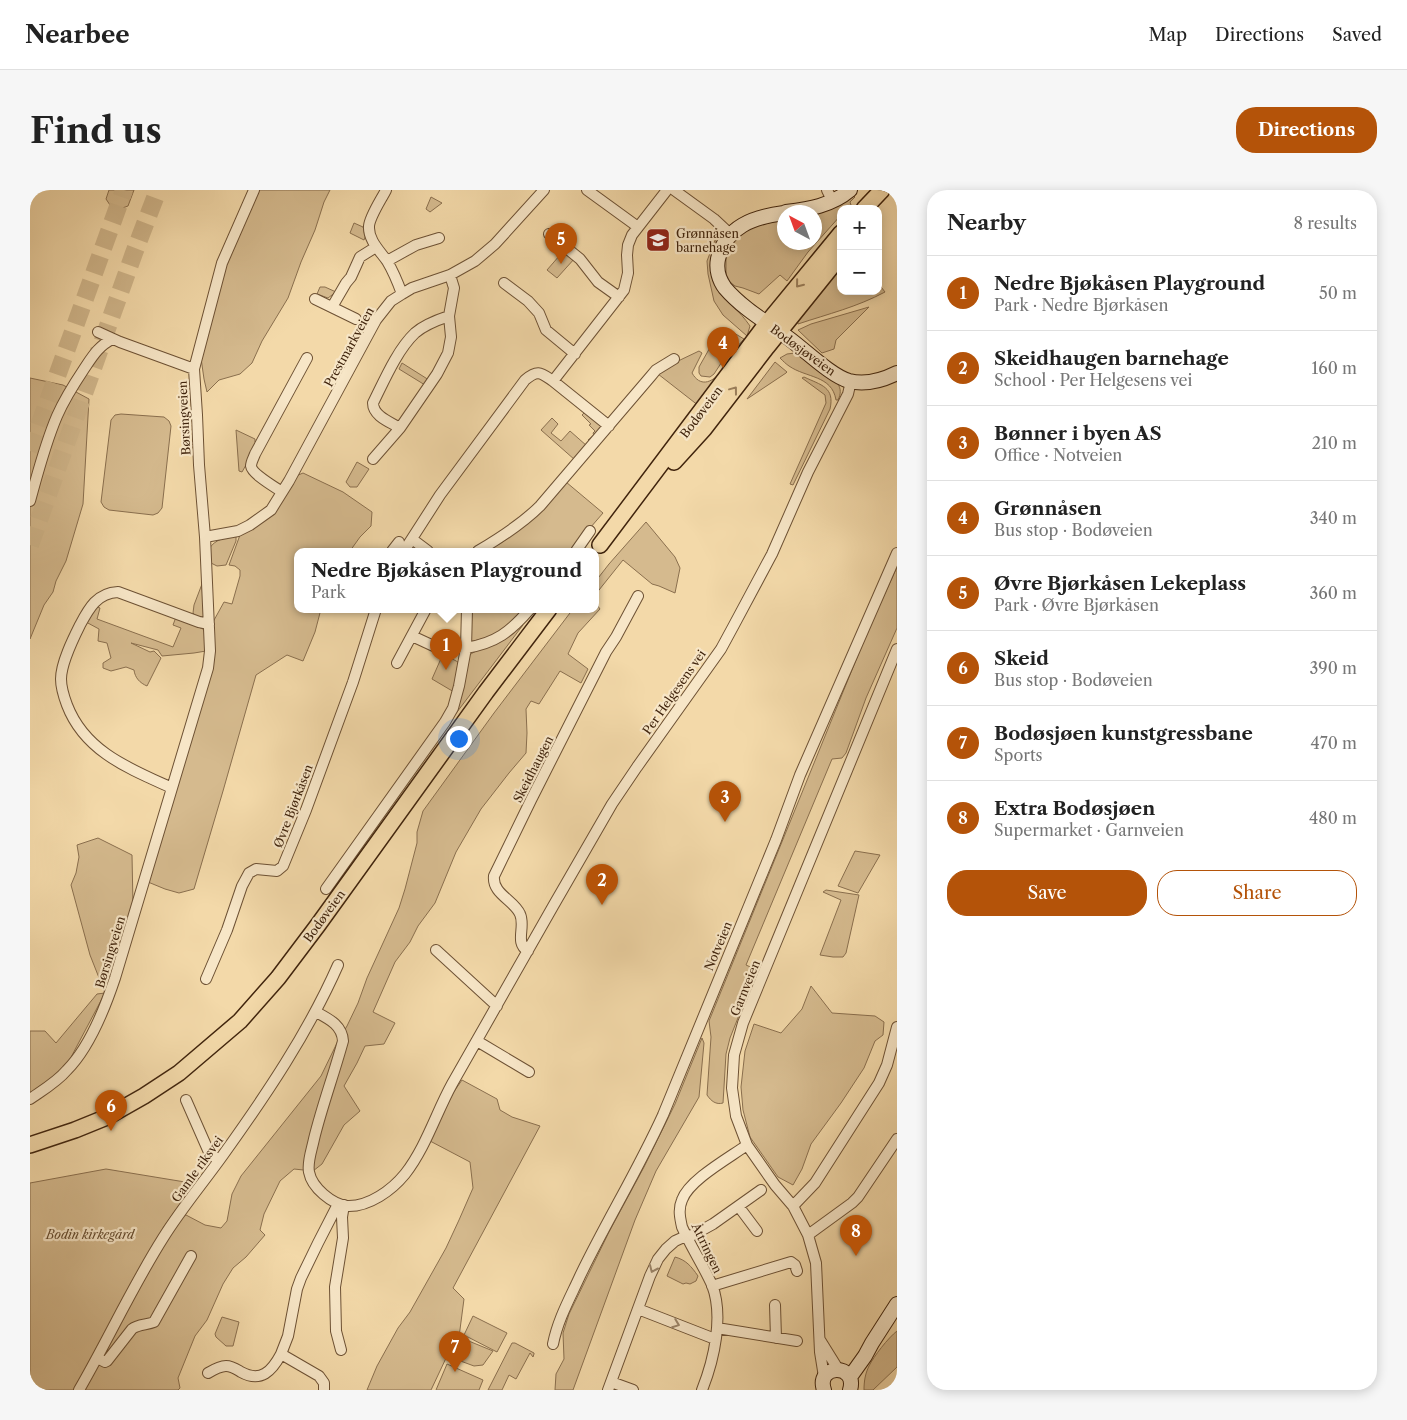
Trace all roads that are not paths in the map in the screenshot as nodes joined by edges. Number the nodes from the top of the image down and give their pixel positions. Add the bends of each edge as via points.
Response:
1 (254, 190) edge
2 (386, 190) edge
3 (544, 190) edge
4 (587, 190) edge
5 (667, 190) edge
6 (674, 190) edge
7 (850, 190) edge
8 (882, 190) edge
9 (892, 190) edge
10 (830, 196) edge
11 (819, 205) edge
12 (868, 205) edge
13 (882, 205) edge
14 (777, 214) edge
15 (638, 227) junction
16 (549, 234) dead end
17 (730, 234) junction
18 (439, 238) dead end
19 (837, 239) edge
20 (376, 247) junction
21 (837, 259) edge
22 (387, 261) junction
23 (450, 275) junction
24 (504, 283) dead end
25 (402, 294) junction
26 (619, 297) junction
27 (315, 299) dead end
28 (332, 307) junction
29 (449, 316) junction
30 (356, 319) dead end
31 (773, 327) junction
32 (98, 332) dead end
33 (113, 339) junction
34 (575, 354) junction
35 (307, 358) dead end
36 (674, 359) dead end
37 (194, 369) junction
38 (897, 373) edge
39 (553, 381) junction
40 (851, 381) junction
41 (609, 426) junction
42 (400, 428) junction
43 (373, 459) dead end
44 (282, 492) junction
45 (30, 501) edge
46 (590, 531) dead end
47 (205, 537) junction
48 (412, 539) junction
49 (398, 542) dead end
50 (394, 548) edge
51 (406, 548) edge
52 (424, 548) edge
53 (483, 548) edge
54 (578, 548) edge
55 (599, 548) edge
56 (897, 553) edge
57 (638, 596) dead end
58 (373, 613) edge
59 (424, 613) edge
60 (467, 613) edge
61 (526, 613) edge
62 (546, 613) edge
63 (209, 624) junction
64 (412, 636) junction
65 (466, 648) junction
66 (440, 649) dead end
67 (897, 649) edge
68 (397, 663) dead end
69 (172, 788) junction
70 (326, 889) dead end
71 (436, 950) dead end
72 (528, 951) junction
73 (338, 965) dead end
74 (206, 979) dead end
75 (497, 1006) junction
76 (316, 1012) junction
77 (897, 1027) edge
78 (477, 1041) junction
79 (893, 1059) edge
80 (529, 1072) dead end
81 (30, 1099) edge
82 (186, 1100) dead end
83 (897, 1139) edge
84 (30, 1145) edge
85 (747, 1145) junction
86 (218, 1161) junction
87 (761, 1190) dead end
88 (341, 1204) junction
89 (793, 1206) junction
90 (739, 1207) junction
91 (757, 1231) dead end
92 (808, 1235) junction
93 (686, 1236) junction
94 (191, 1256) dead end
95 (797, 1271) dead end
96 (712, 1286) junction
97 (775, 1304) dead end
98 (897, 1304) edge
99 (638, 1309) junction
100 (717, 1328) junction
101 (818, 1337) junction
102 (776, 1338) junction
103 (715, 1339) junction
104 (797, 1341) dead end
105 (554, 1344) dead end
106 (341, 1350) dead end
107 (281, 1354) junction
108 (97, 1358) junction
109 (208, 1373) dead end
110 (845, 1377) edge
111 (824, 1383) edge
112 (609, 1386) edge
113 (79, 1390) edge
114 (324, 1390) edge
115 (632, 1390) edge
116 (702, 1390) edge

1 - 37 street, Børsingveien via 222,263
2 - 20 street via 369,226
3 - 23 street, Prestmarkveien via 490,249
4 - 15 street
5 - 15 street
6 - 17 street
7 - 10 street
8 - 12 main road
9 - 13 main road
10 - 11 street
14 - 17 street via 751,221
15 - 26 street via 628,245 628,273
16 - 26 street via 580,259 598,282
17 - 31 street, Bodøsjøveien via 717,264 720,280 734,297
18 - 22 street
19 -> 31 main road, Bodøveien
20 - 22 street
20 - 28 street via 360,257
21 - 31 main road, Bodøveien
22 - 25 street
23 - 25 street, Prestmarkveien
23 - 29 street via 454,288
24 - 34 street via 528,301 539,313 546,330
25 - 44 street, Prestmarkveien via 376,320
26 - 34 street
27 - 28 street
28 - 30 street
29 - 42 street via 450,343 446,358
29 - 42 street via 423,328 407,342 373,403 376,412
31 - 40 street, Bodøsjøveien via 833,373
31 - 55 main road, Bodøveien via 704,429
32 - 33 street
33 - 37 street
33 - 45 street via 94,353 58,414
34 - 39 street
35 - 44 street via 252,460 253,470
36 - 41 street via 656,370
37 - 47 street, Børsingveien
38 - 40 street, Bodøsjøveien via 877,381
39 - 41 street
39 - 48 street via 537,373 525,380 440,495
40 - 72 street, Per Helgesens vei via 848,394 808,472 772,554 721,649 612,804
41 - 53 street via 529,518
42 - 43 street
44 - 47 street, Prestmarkveien via 271,510 250,525 238,531
46 - 54 street
47 - 63 street, Børsingveien
48 - 51 street
48 - 52 street
49 - 50 street
56 - 105 street, Notveien via 800,775 663,1115 558,1322
57 - 72 street, Skeidhaugen via 606,652 494,876 493,882 498,891 520,914 521,943
58 - 74 street, Øvre Bjørkåsen via 352,682 283,866 277,871 256,869 249,873
59 - 64 street
60 - 65 street
61 - 65 street via 497,638
62 - 84 main road, Bodøveien via 312,933 240,1021 179,1073 144,1096 107,1117
63 - 69 street, Børsingveien via 208,668
63 - 69 street via 118,592 106,594 92,603 87,611 62,672 61,684 68,706 90,741 116,761
64 - 66 street
64 - 68 street
65 - 70 street via 457,697 445,722
67 - 85 street, Garnveien via 738,1039 732,1088 736,1116
69 - 81 street, Børsingveien via 106,1005 74,1062
71 - 75 street
72 - 75 street, Per Helgesens vei
73 - 76 street, Gamle riksvei
75 - 78 street, Per Helgesens vei
76 - 86 street, Gamle riksvei via 284,1066
76 - 88 street via 337,1026 343,1041 320,1116 309,1159 309,1173 322,1193
77 - 79 street
78 - 80 street
78 - 88 street, Per Helgesens vei via 404,1176 379,1197 359,1204
79 - 89 street via 815,1183
82 - 86 street via 208,1150
83 - 92 street via 858,1197
85 - 89 street, Garnveien
85 - 93 street, Åttringen via 686,1193 680,1213
86 - 108 street, Gamle riksvei via 164,1237
87 - 90 street
88 - 106 street via 343,1238 335,1287 336,1332
88 - 107 street via 301,1278
89 - 92 street, Garnveien
90 - 91 street
90 - 93 street
92 - 101 street, Garnveien via 816,1263
93 - 96 street, Åttringen
93 -> 99 street via 675,1241 658,1259
94 - 108 street via 154,1322 132,1328 108,1361
95 - 96 street via 791,1262
96 - 100 street, Åttringen via 717,1302
97 - 102 street
98 - 110 street via 865,1356
99 -> 103 street
99 - 112 street
100 - 102 street
100 - 103 street, Åttringen
101 - 110 street
101 - 111 street, Garnveien
102 - 104 street
103 - 116 street, Åttringen
107 - 109 street via 271,1370 260,1376 245,1374 228,1366
107 - 114 street via 319,1376
108 - 113 street, Gamle riksvei
110 - 111 street via 830,1371
112 - 115 street

